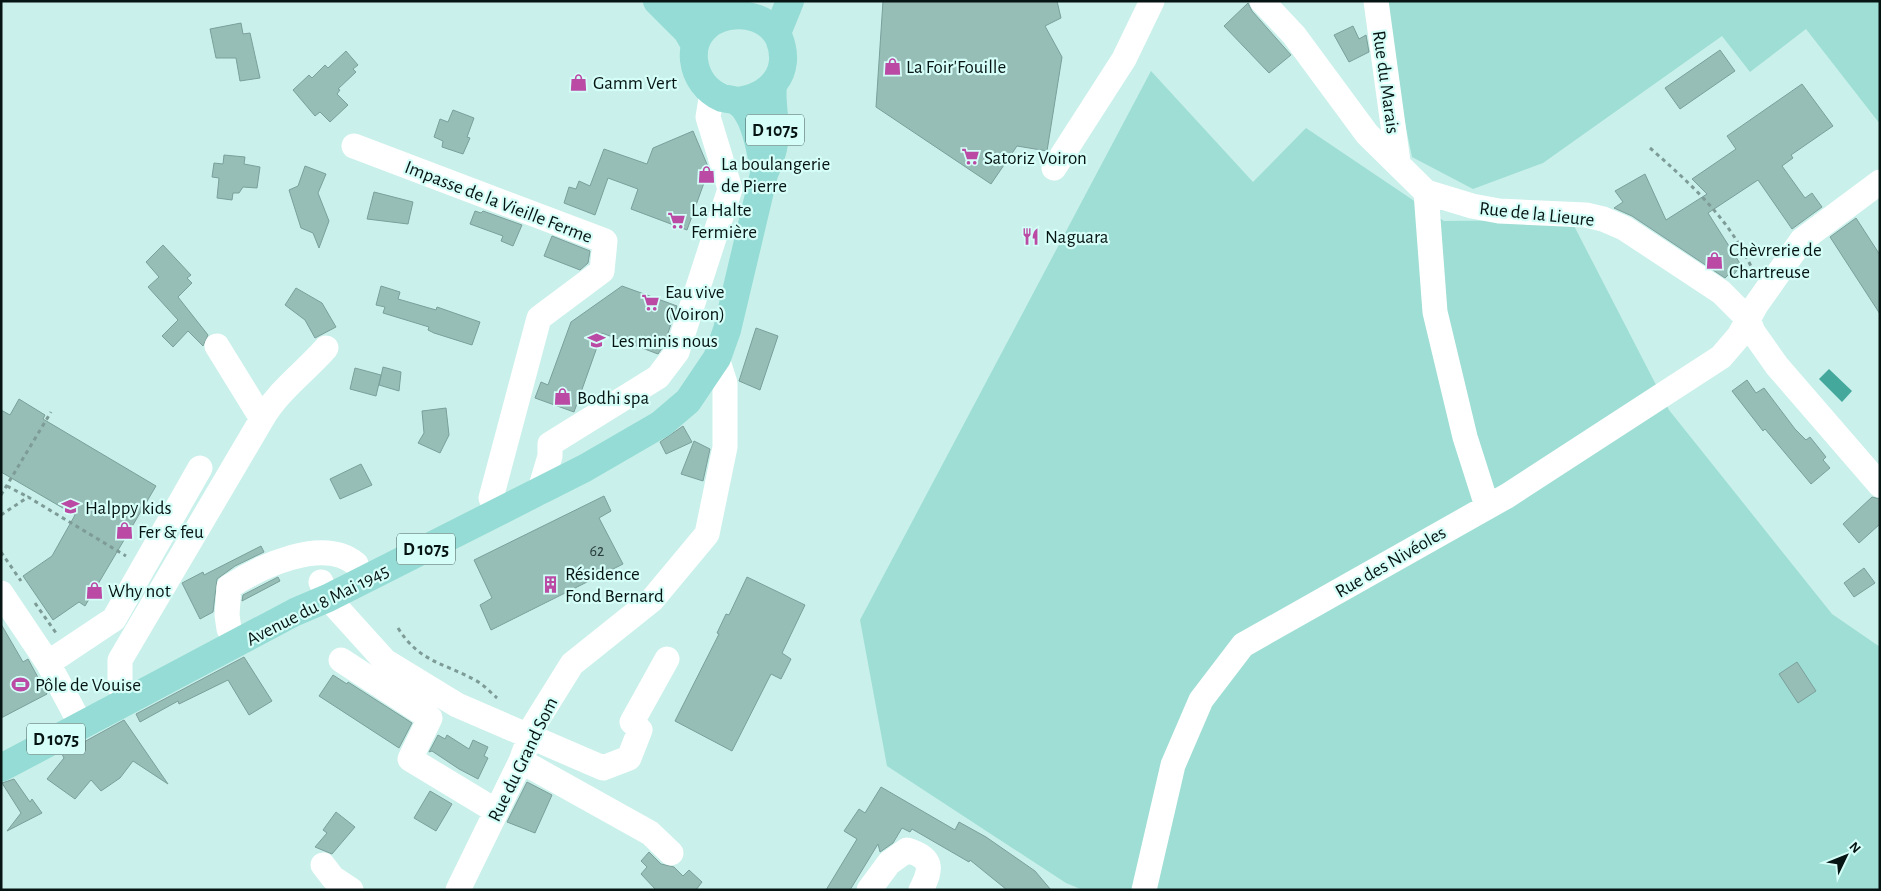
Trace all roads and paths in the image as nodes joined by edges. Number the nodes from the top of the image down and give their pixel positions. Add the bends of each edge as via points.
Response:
1 (657, 1) edge
2 (691, 1) edge
3 (790, 1) edge
4 (1152, 1) edge
5 (1262, 1) edge
6 (1376, 1) edge
7 (757, 7) edge
8 (722, 14) junction
9 (777, 33) junction
10 (695, 45) junction
11 (773, 85) junction
12 (724, 97) junction
13 (354, 146) dead end
14 (1650, 148) dead end
15 (1398, 162) junction
16 (1054, 168) dead end
17 (764, 174) junction
18 (1880, 182) edge
19 (1426, 192) junction
20 (1762, 296) junction
21 (1748, 319) junction
22 (727, 330) junction
23 (217, 346) dead end
24 (326, 348) dead end
25 (717, 358) junction
26 (51, 412) dead end
27 (262, 419) junction
28 (200, 468) dead end
29 (543, 481) junction
30 (1880, 485) edge
31 (7, 486) junction
32 (1, 495) edge
33 (28, 497) junction
34 (495, 506) junction
35 (1488, 506) junction
36 (1, 515) edge
37 (356, 564) junction
38 (144, 566) junction
39 (324, 590) junction
40 (1, 594) edge
41 (230, 630) junction
42 (667, 659) dead end
43 (341, 660) dead end
44 (48, 663) junction
45 (120, 687) junction
46 (77, 718) junction
47 (529, 737) junction
48 (1, 748) edge
49 (521, 761) junction
50 (1, 768) edge
51 (496, 811) junction
52 (671, 853) dead end
53 (323, 865) dead end
54 (351, 890) edge
55 (458, 890) edge
56 (869, 890) edge
57 (921, 890) edge
58 (1144, 890) edge

1 - 10 main road via 688,32
2 - 8 main road via 708,12
3 - 9 main road
4 - 16 street via 1124,59
5 - 15 street via 1294,35 1366,134
6 - 15 street, Rue du Marais
7 - 8 main road
7 - 9 main road
8 - 10 main road via 700,32
9 - 11 main road via 784,58
10 - 12 main road via 696,71
11 - 12 main road via 756,97
11 - 17 main road, D 1075 via 774,150
12 - 17 main road, D 1075 via 745,110 753,125 761,148
12 - 29 street via 708,118 730,190 677,352 658,377 550,444
13 - 34 street, Impasse de la Vieille Ferme via 605,242 602,271 539,318
14 - 20 path via 1699,191 1719,214 1745,252
15 - 19 street
17 - 22 main road, Avenue du 8 Mai 1945 / D 1075
18 - 20 street, Rue des Nivéoles via 1802,240
19 - 21 street, Rue de la Lieure via 1499,211 1586,215 1610,222 1721,292
19 - 35 street via 1435,312 1465,436
20 - 21 street, Rue des Nivéoles
21 - 30 street, Rue de la Lieure via 1753,332 1777,366
21 - 35 street, Rue des Nivéoles via 1739,336 1721,357
22 - 25 main road, Avenue du 8 Mai 1945 / D 1075
22 - 29 main road, Avenue du 8 Mai 1945 / D 1075 via 682,388
23 - 27 street
24 - 27 street via 272,401
25 - 29 main road, Avenue du 8 Mai 1945 / D 1075 via 688,401 661,424
25 - 47 street, Rue du Grand Som via 725,383 725,447 707,534 652,600 572,664
26 - 31 path
27 - 45 street via 120,660
28 - 38 street
29 - 34 main road, Avenue du 8 Mai 1945 / D 1075
31 - 32 path
31 - 33 path
33 - 36 path
33 - 38 path
34 - 37 main road, Avenue du 8 Mai 1945 / D 1075
34 - 39 main road, Avenue du 8 Mai 1945 / D 1075
35 - 58 street, Rue des Nivéoles via 1244,645 1201,700 1173,765
37 - 39 main road, Avenue du 8 Mai 1945 / D 1075
37 - 41 street via 337,556 317,554 287,557 252,572 229,587
38 - 44 street via 114,619
39 - 41 main road, Avenue du 8 Mai 1945 / D 1075
39 - 46 main road, Avenue du 8 Mai 1945 / D 1075 via 296,612
39 - 47 street via 385,661 457,705
40 - 44 street
41 - 45 main road, Avenue du 8 Mai 1945 / D 1075
42 - 47 street via 632,722 640,730 629,758 603,768
43 - 51 street via 430,718 410,759
44 - 46 street
45 - 46 main road, Avenue du 8 Mai 1945 / D 1075
46 - 48 main road, Avenue du 8 Mai 1945 / D 1075
46 - 50 main road, Avenue du 8 Mai 1945 / D 1075
47 - 49 street, Rue du Grand Som
49 - 51 street, Rue du Grand Som
49 - 52 street via 650,833
51 - 55 street, Rue du Grand Som
53 - 54 street via 333,878
56 - 57 street via 890,863 907,850 921,854 927,861 929,873

